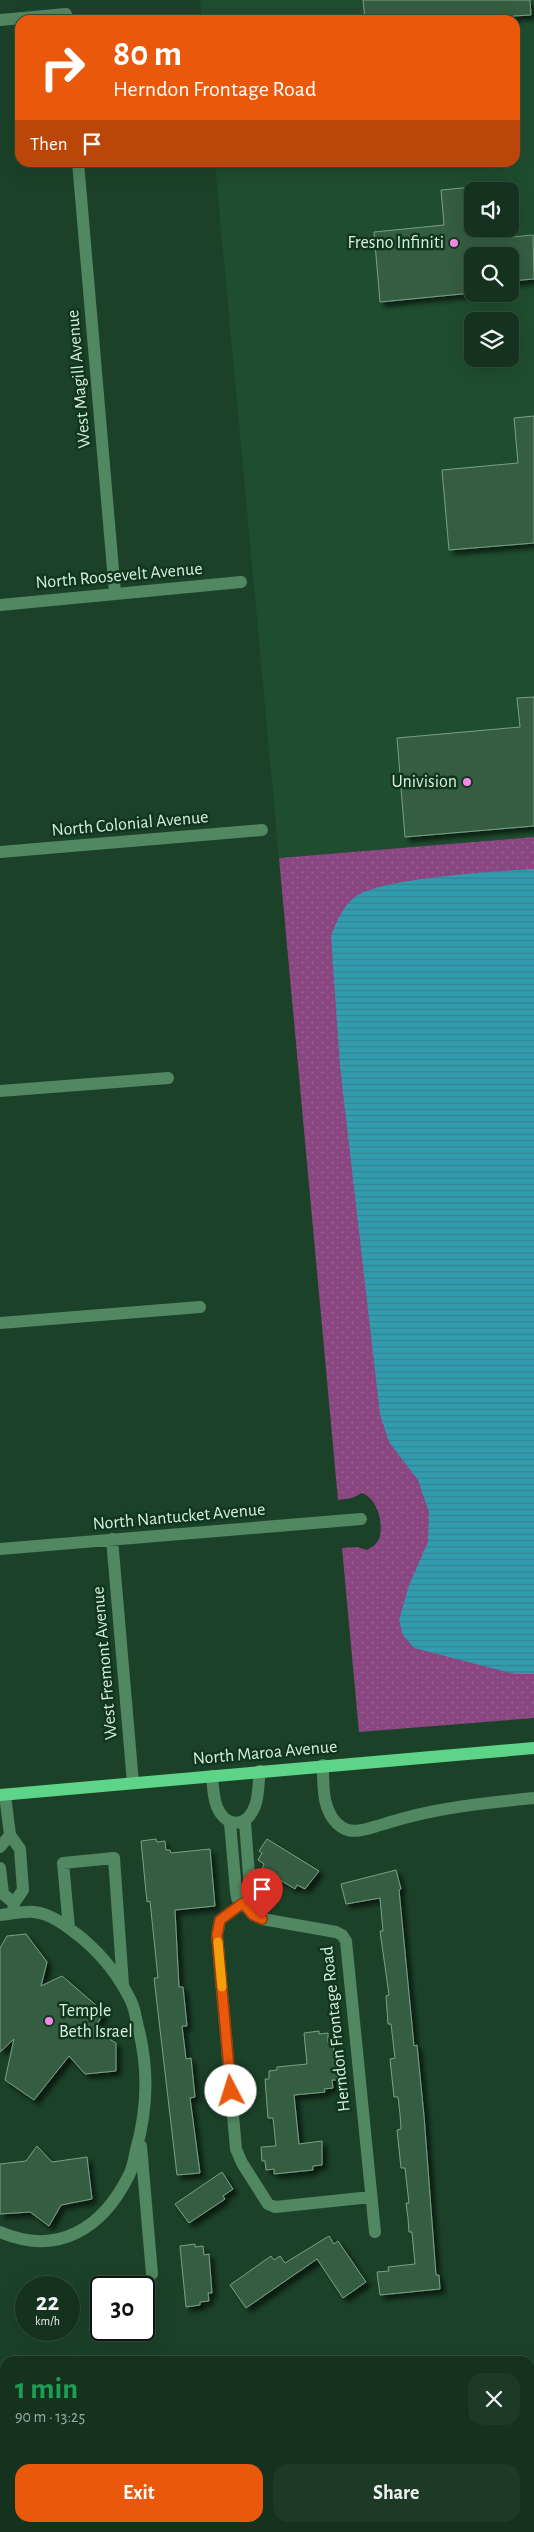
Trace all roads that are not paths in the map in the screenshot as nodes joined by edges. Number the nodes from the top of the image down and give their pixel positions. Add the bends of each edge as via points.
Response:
1 (64, 0) edge
2 (66, 15) edge
3 (15, 19) edge
4 (0, 20) edge
5 (78, 167) edge
6 (241, 582) dead end
7 (115, 593) junction
8 (0, 605) edge
9 (262, 830) dead end
10 (0, 852) edge
11 (168, 1078) dead end
12 (0, 1090) edge
13 (200, 1307) dead end
14 (0, 1323) edge
15 (361, 1519) dead end
16 (112, 1539) junction
17 (0, 1549) edge
18 (534, 1748) edge
19 (323, 1765) junction
20 (260, 1771) junction
21 (212, 1776) junction
22 (134, 1783) junction
23 (2, 1795) edge
24 (534, 1798) edge
25 (244, 1822) junction
26 (230, 1823) junction
27 (10, 1835) junction
28 (0, 1847) edge
29 (0, 1868) edge
30 (243, 1903) junction
31 (14, 1908) junction
32 (0, 1915) edge
33 (69, 1928) junction
34 (123, 1987) junction
35 (140, 2136) junction
36 (372, 2197) junction
37 (0, 2232) edge
38 (375, 2232) dead end
39 (152, 2274) dead end

1 - 2 street
3 - 4 street
5 - 7 street, West Magill Avenue
6 - 7 street, North Roosevelt Avenue
7 - 8 street, North Roosevelt Avenue
9 - 10 street, North Colonial Avenue
11 - 12 street
13 - 14 street
15 - 16 street, North Nantucket Avenue
16 - 17 street, North Nantucket Avenue
16 - 22 street, West Fremont Avenue
18 - 19 main road, North Maroa Avenue
19 - 20 main road, North Maroa Avenue
19 - 24 street via 323,1793 328,1810 344,1829 355,1831 428,1812
20 - 21 main road, North Maroa Avenue
20 - 25 street via 256,1805
21 - 22 main road, North Maroa Avenue
21 - 26 street via 217,1808
22 - 23 main road, North Maroa Avenue
23 - 27 street
25 - 26 street
25 - 30 street via 250,1889
26 - 30 street, Herndon Frontage Road via 237,1898
27 - 28 street
27 - 31 street via 20,1849 23,1890
29 - 31 street via 3,1894
30 - 36 street, Herndon Frontage Road via 253,1915 262,1919 336,1932 346,1941
30 - 36 street via 220,1920 217,1935 239,2156 268,2204 275,2207
31 - 32 street
31 - 33 street via 51,1917
33 - 34 street via 105,1957
33 - 34 street via 63,1863 114,1858
34 - 35 street via 132,2003 139,2030 146,2078 146,2106
35 - 37 street via 130,2174 108,2210 80,2232 51,2242 15,2239
35 - 39 street
36 - 38 street, Herndon Frontage Road

